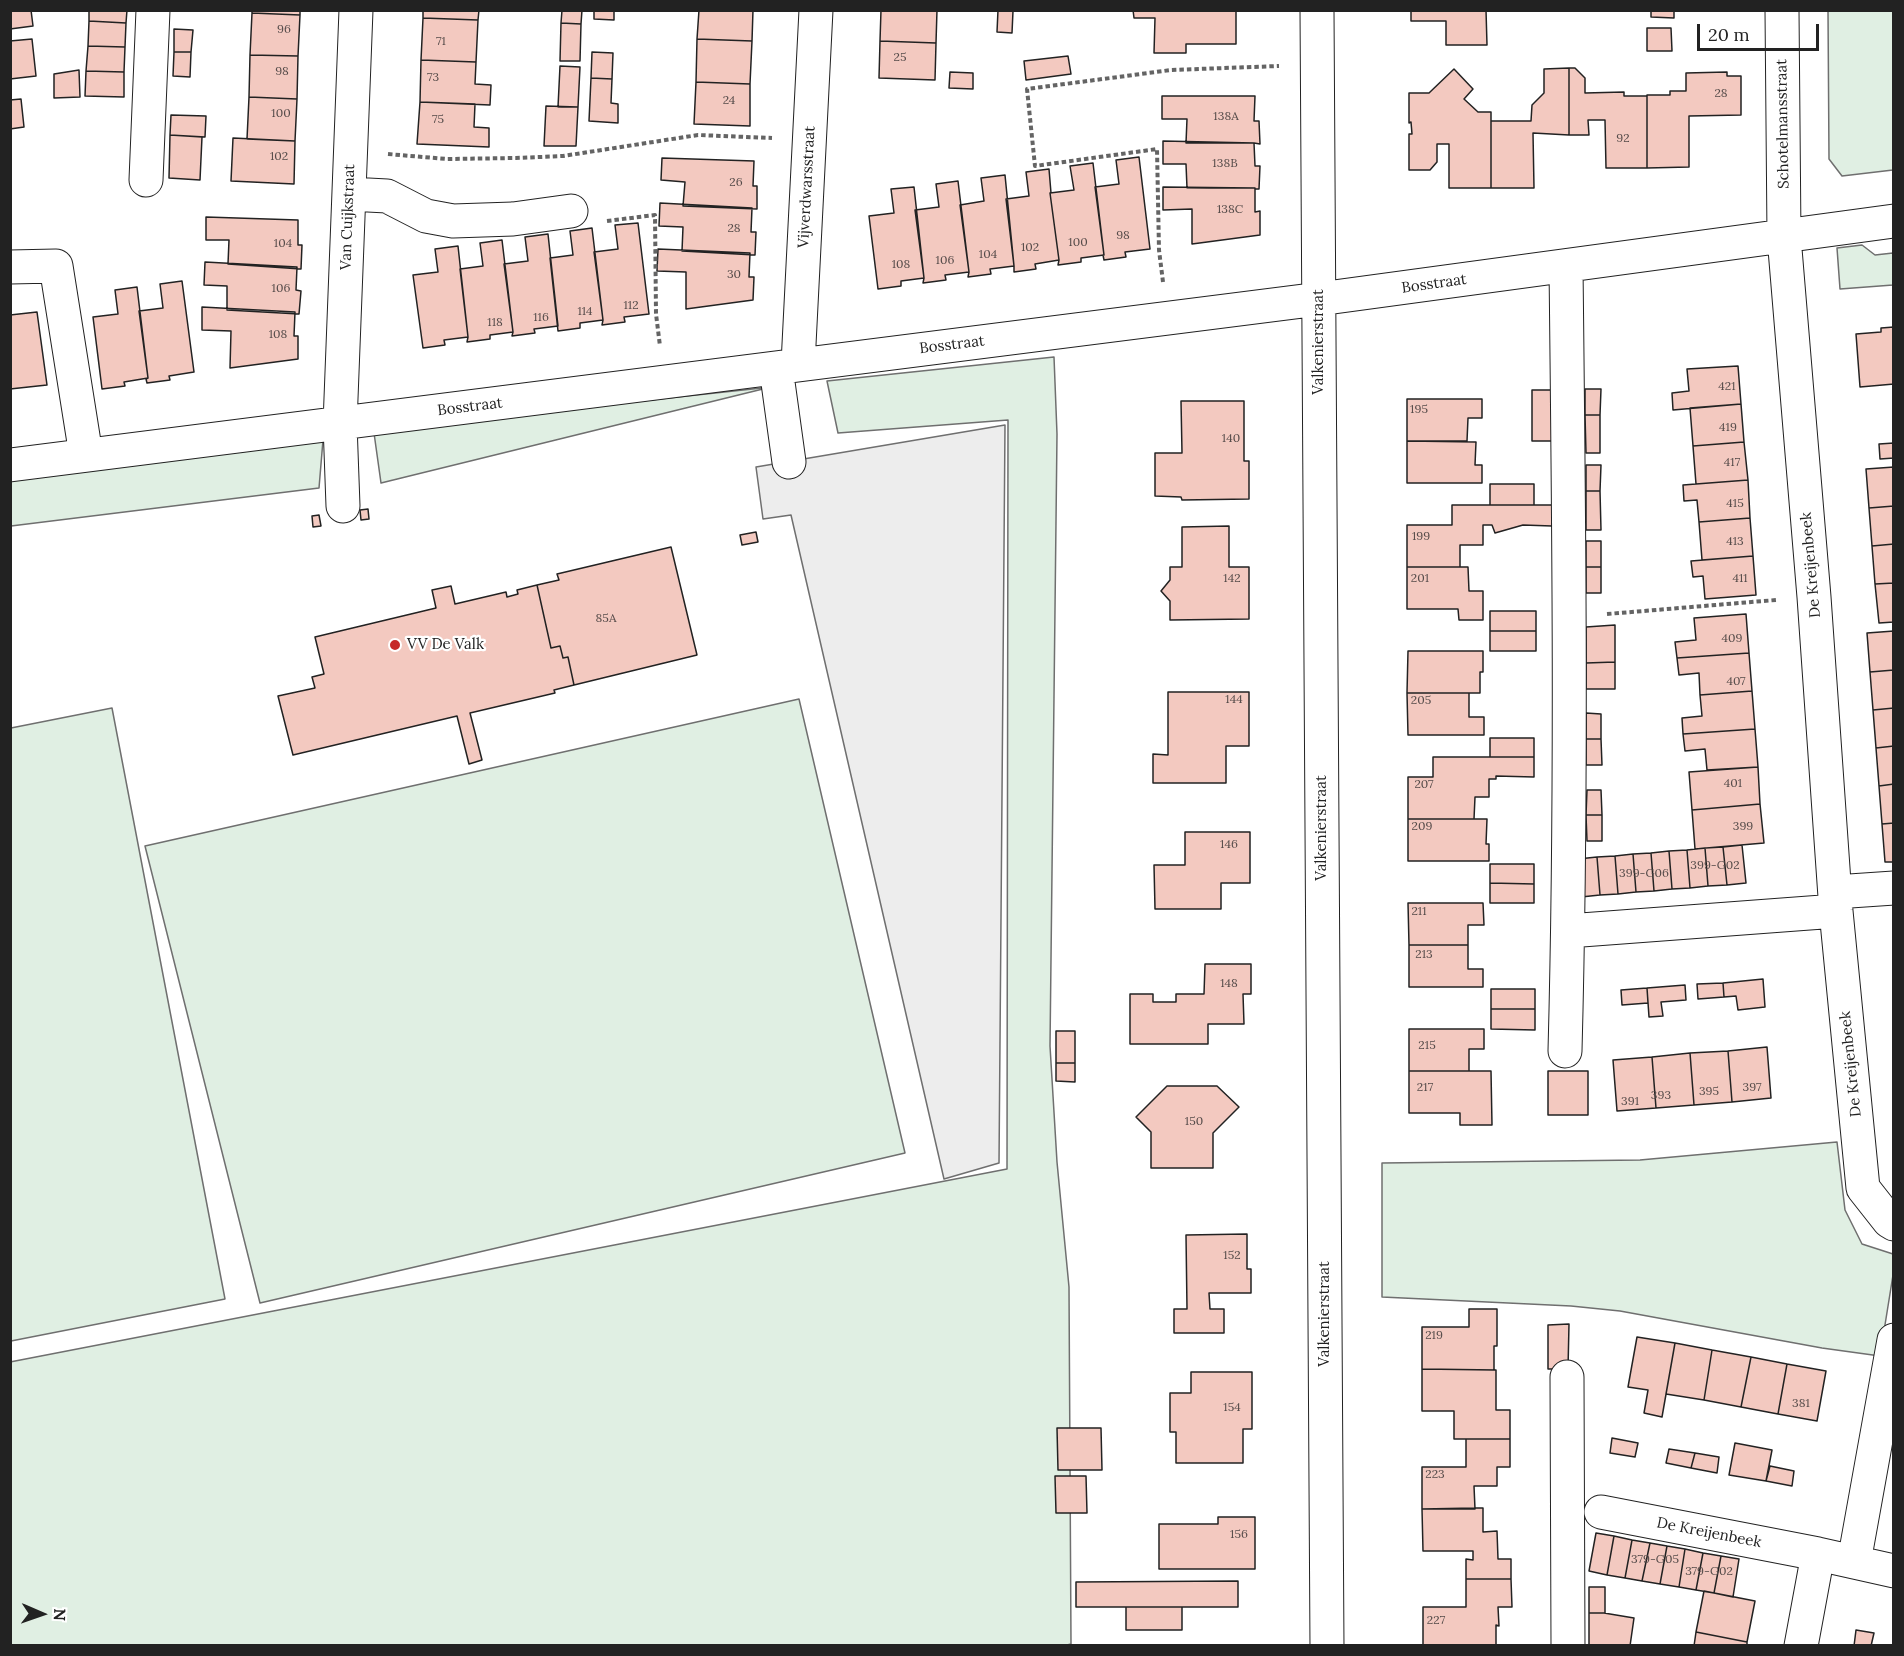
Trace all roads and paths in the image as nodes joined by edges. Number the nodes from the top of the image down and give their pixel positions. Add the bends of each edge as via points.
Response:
1 (153, 10) edge
2 (356, 10) edge
3 (816, 10) edge
4 (1317, 10) edge
5 (1782, 10) edge
6 (1317, 56) junction
7 (809, 140) junction
8 (351, 153) junction
9 (146, 180) dead end
10 (349, 194) junction
11 (571, 211) joint
12 (1893, 221) edge
13 (1784, 237) junction
14 (1566, 266) junction
15 (10, 267) edge
16 (1319, 299) junction
17 (1167, 318) junction
18 (787, 366) junction
19 (665, 382) junction
20 (340, 424) junction
21 (86, 455) junction
22 (789, 462) dead end
23 (10, 465) edge
24 (343, 507) dead end
25 (1814, 597) junction
26 (1570, 618) junction
27 (1893, 888) edge
28 (1835, 902) junction
29 (1568, 931) junction
30 (1565, 1051) dead end
31 (1893, 1224) edge
32 (1893, 1341) edge
33 (1567, 1377) dead end
34 (1601, 1512) dead end
35 (1818, 1554) junction
36 (1854, 1562) junction
37 (1893, 1570) edge
38 (1327, 1646) edge
39 (1568, 1646) edge
40 (1801, 1646) edge

1 - 9 street
2 - 8 street, Van Cuijkstraat
3 - 7 street, Vijverdwarsstraat
4 - 6 street, Valkenierstraat
5 - 13 street, Schotelmansstraat
6 - 16 street, Valkenierstraat
6 - 17 path via 1278,57 1279,67 1171,70 1027,89 1035,166 1157,149 1159,250
7 - 8 path via 698,135 563,156 516,158 447,159
7 - 18 street, Vijverdwarsstraat
8 - 10 street, Van Cuijkstraat
10 - 11 street via 387,196 426,216 453,221 513,219
10 - 20 street, Van Cuijkstraat
11 - 19 path via 572,226 655,215 656,314
12 - 13 street, Bosstraat
13 - 14 street, Bosstraat
13 - 25 street, De Kreijenbeek
14 - 16 street, Bosstraat
14 - 26 street
15 - 21 street via 56,266
16 - 17 street, Bosstraat
16 - 38 street, Valkenierstraat
17 - 18 street, Bosstraat
18 - 19 street, Bosstraat
18 - 22 street, Vijverdwarsstraat
19 - 20 street, Bosstraat
20 - 21 street, Bosstraat
20 - 24 street, Van Cuijkstraat
21 - 23 street, Bosstraat
25 - 26 path
25 - 28 street, De Kreijenbeek
26 - 29 street
27 - 28 street
28 - 29 street
28 - 31 street, De Kreijenbeek via 1863,1188
29 - 30 street
32 - 36 street
33 - 39 street
34 - 35 street, De Kreijenbeek
35 - 36 street, De Kreijenbeek
35 - 40 street
36 - 37 street, De Kreijenbeek

